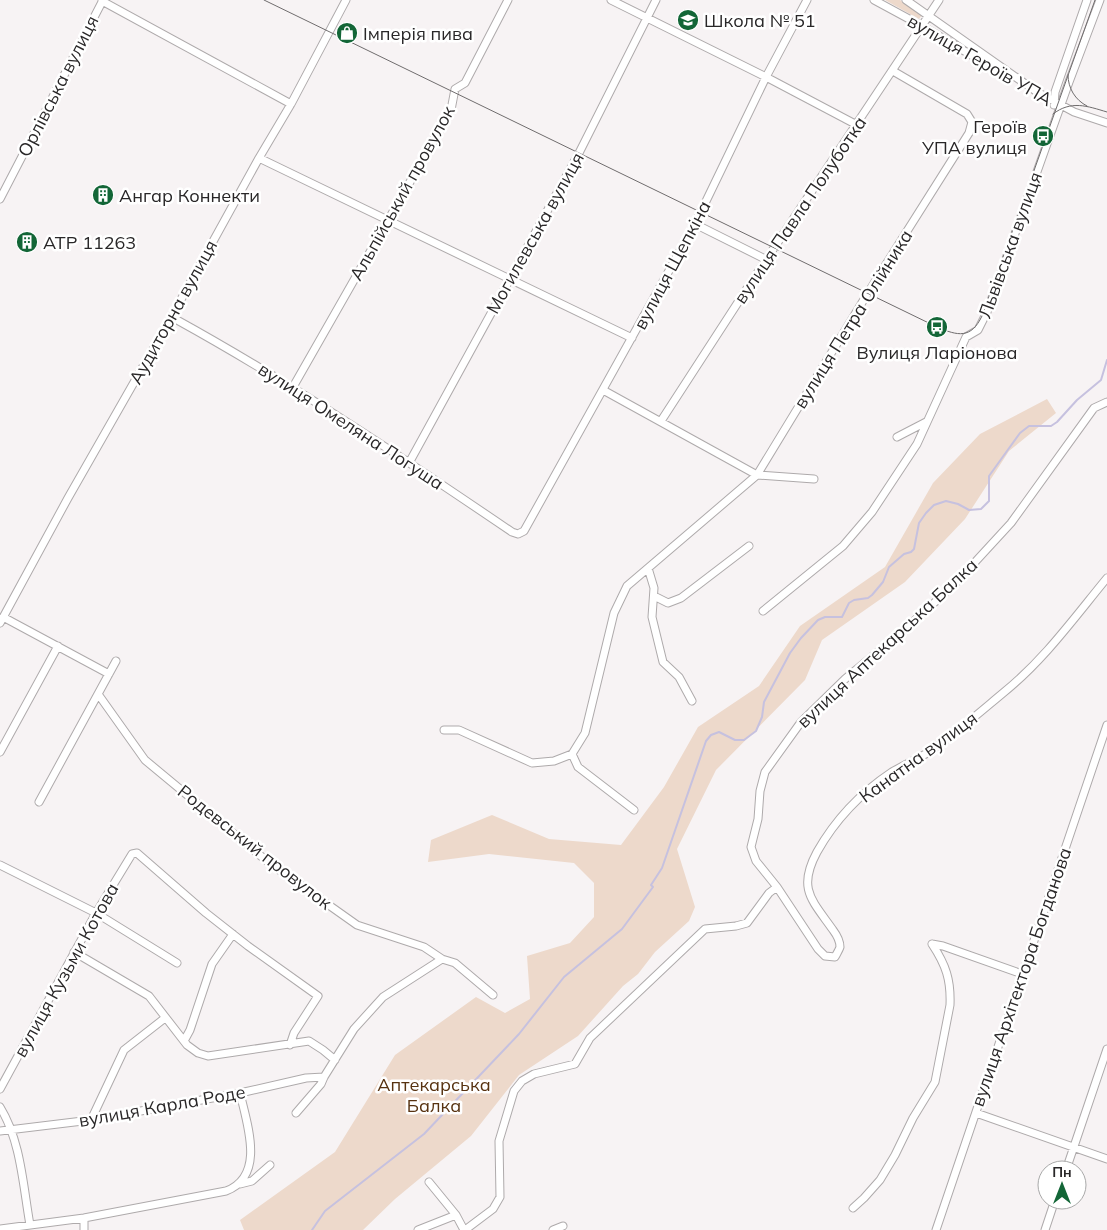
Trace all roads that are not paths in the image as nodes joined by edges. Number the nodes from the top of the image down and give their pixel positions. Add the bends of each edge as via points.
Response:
1 (346, 0) edge
2 (508, 0) edge
3 (611, 0) edge
4 (656, 0) edge
5 (807, 0) edge
6 (874, 0) edge
7 (906, 0) edge
8 (939, 0) edge
9 (1087, 0) edge
10 (1100, 0) edge
11 (102, 1) edge
12 (929, 16) junction
13 (648, 17) junction
14 (922, 26) junction
15 (893, 71) junction
16 (766, 77) junction
17 (291, 104) junction
18 (1059, 105) junction
19 (1107, 123) edge
20 (857, 125) junction
21 (259, 158) junction
22 (0, 199) edge
23 (388, 221) junction
24 (695, 224) junction
25 (767, 260) junction
26 (510, 278) junction
27 (173, 314) junction
28 (632, 338) junction
29 (293, 387) junction
30 (603, 390) junction
31 (1107, 402) edge
32 (661, 421) junction
33 (926, 422) junction
34 (897, 437) dead end
35 (409, 463) junction
36 (757, 475) junction
37 (814, 479) dead end
38 (528, 526) joint
39 (748, 546) dead end
40 (648, 568) junction
41 (1107, 578) edge
42 (654, 596) junction
43 (763, 611) dead end
44 (2, 620) edge
45 (58, 646) junction
46 (116, 661) dead end
47 (109, 674) junction
48 (98, 694) junction
49 (692, 701) dead end
50 (1107, 725) edge
51 (444, 730) dead end
52 (0, 752) edge
53 (572, 754) junction
54 (38, 802) dead end
55 (634, 810) dead end
56 (0, 866) edge
57 (777, 887) junction
58 (96, 913) junction
59 (233, 934) junction
60 (74, 952) junction
61 (442, 959) junction
62 (177, 963) dead end
63 (1022, 974) junction
64 (493, 995) dead end
65 (165, 1018) junction
66 (184, 1041) junction
67 (290, 1045) junction
68 (1107, 1049) edge
69 (335, 1060) junction
70 (324, 1077) junction
71 (0, 1089) edge
72 (240, 1093) junction
73 (0, 1107) edge
74 (296, 1113) dead end
75 (976, 1113) junction
76 (91, 1120) junction
77 (11, 1129) junction
78 (0, 1132) edge
79 (1074, 1147) junction
80 (1107, 1159) edge
81 (1069, 1160) edge
82 (270, 1165) dead end
83 (429, 1182) dead end
84 (240, 1184) junction
85 (853, 1208) dead end
86 (1052, 1210) edge
87 (456, 1215) junction
88 (84, 1218) junction
89 (30, 1225) junction
90 (563, 1226) dead end
91 (0, 1229) edge
92 (84, 1230) edge
93 (418, 1230) edge
94 (464, 1230) edge
95 (553, 1230) edge
96 (936, 1230) edge
97 (1045, 1230) edge

1 - 17 street, Аудиторна вулиця
2 - 23 street, Альпійський провулок via 467,78 453,92 453,105
3 - 13 street
4 - 13 street, Могилевська вулиця
5 - 16 street, вулиця Щепкіна
6 - 14 street, вулиця Героїв УПА
7 - 12 street, вулиця Героїв УПА
8 - 12 street, вулиця Павла Полуботка
9 - 18 street, Львівська вулиця via 1057,85
10 - 18 street, Львівська вулиця
11 - 17 street
11 - 22 street, Орлівська вулиця
12 - 14 street, вулиця Павла Полуботка
12 - 18 street, вулиця Героїв УПА
13 - 16 street
13 - 26 street, Могилевська вулиця via 579,153
14 - 15 street, вулиця Павла Полуботка
14 - 18 street, вулиця Героїв УПА
15 - 20 street, вулиця Павла Полуботка
15 - 36 street, вулиця Петра Олійника via 967,114 972,122 969,134
16 - 20 street
16 - 24 street, вулиця Щепкіна
17 - 21 street, Аудиторна вулиця
18 - 19 street
18 - 33 street, Львівська вулиця via 987,312 978,330 966,337
20 - 25 street, вулиця Павла Полуботка
21 - 23 street
21 - 27 street, Аудиторна вулиця
23 - 26 street
23 - 29 street, Альпійський провулок
24 - 25 street
24 - 28 street, вулиця Щепкіна
25 - 32 street, вулиця Павла Полуботка
26 - 28 street
26 - 35 street, Могилевська вулиця
27 - 29 street, вулиця Омеляна Логуша via 177,320
27 - 44 street, Аудиторна вулиця
28 - 30 street, вулиця Щепкіна
29 - 35 street, вулиця Омеляна Логуша
30 - 32 street
30 - 38 street, вулиця Щепкіна
31 - 57 street, вулиця Аптекарська Балка via 1094,408 1011,523 959,579 801,722 765,772 751,847 756,861
32 - 36 street
33 - 34 street
33 - 43 street, Львівська вулиця via 917,444 872,512 843,546
35 - 38 street, вулиця Омеляна Логуша via 512,532 524,532
36 - 37 street
36 - 40 street, вулиця Петра Олійника
39 - 42 street via 680,598 668,602
40 - 42 street
40 - 53 street, вулиця Петра Олійника via 627,586 614,613 585,733
41 - 57 street, Канатна вулиця via 1049,650 1026,673 929,752 893,772 865,793 830,831 812,864 807,882 811,899 838,937 840,947 835,957 826,956 818,949
42 - 49 street via 652,616 663,662 679,677
44 - 45 street
45 - 47 street
45 - 52 street
46 - 47 street
47 - 48 street
48 - 54 street
48 - 61 street, Родевський провулок via 145,760 268,862 357,925 424,947
50 - 63 street, вулиця Архітектора Богданова
51 - 53 street via 459,730 532,762 554,761
53 - 55 street via 578,767
56 - 58 street
57 - 94 street via 747,923 705,928 590,1038 575,1064 534,1074 522,1081 514,1091 499,1141 500,1197 493,1210
58 - 59 street, вулиця Кузьми Котова via 135,852
58 - 60 street, вулиця Кузьми Котова
58 - 62 street
59 - 66 street via 212,964
59 - 67 street via 318,996
60 - 65 street via 149,996
60 - 71 street, вулиця Кузьми Котова
61 - 64 street, Родевський провулок via 455,963
61 - 69 street via 382,997 354,1029
63 - 75 street, вулиця Архітектора Богданова
63 - 85 street via 932,944 946,968 950,994 935,1082 880,1180
65 - 66 street
65 - 76 street via 124,1050
66 - 67 street via 198,1053 208,1056
67 - 69 street via 309,1041
68 - 79 street
69 - 70 street
70 - 72 street, вулиця Карла Роде
70 - 74 street
72 - 76 street, вулиця Карла Роде
72 - 84 street via 252,1157
73 - 77 street
75 - 79 street
75 - 96 street, вулиця Архітектора Богданова
76 - 77 street, вулиця Карла Роде
77 - 78 street, вулиця Карла Роде
77 - 89 street
79 - 80 street
79 - 81 street
82 - 84 street via 252,1181
83 - 87 street
84 - 88 street via 226,1191
86 - 97 street
87 - 93 street
87 - 94 street
88 - 89 street
88 - 92 street
89 - 91 street
90 - 95 street

